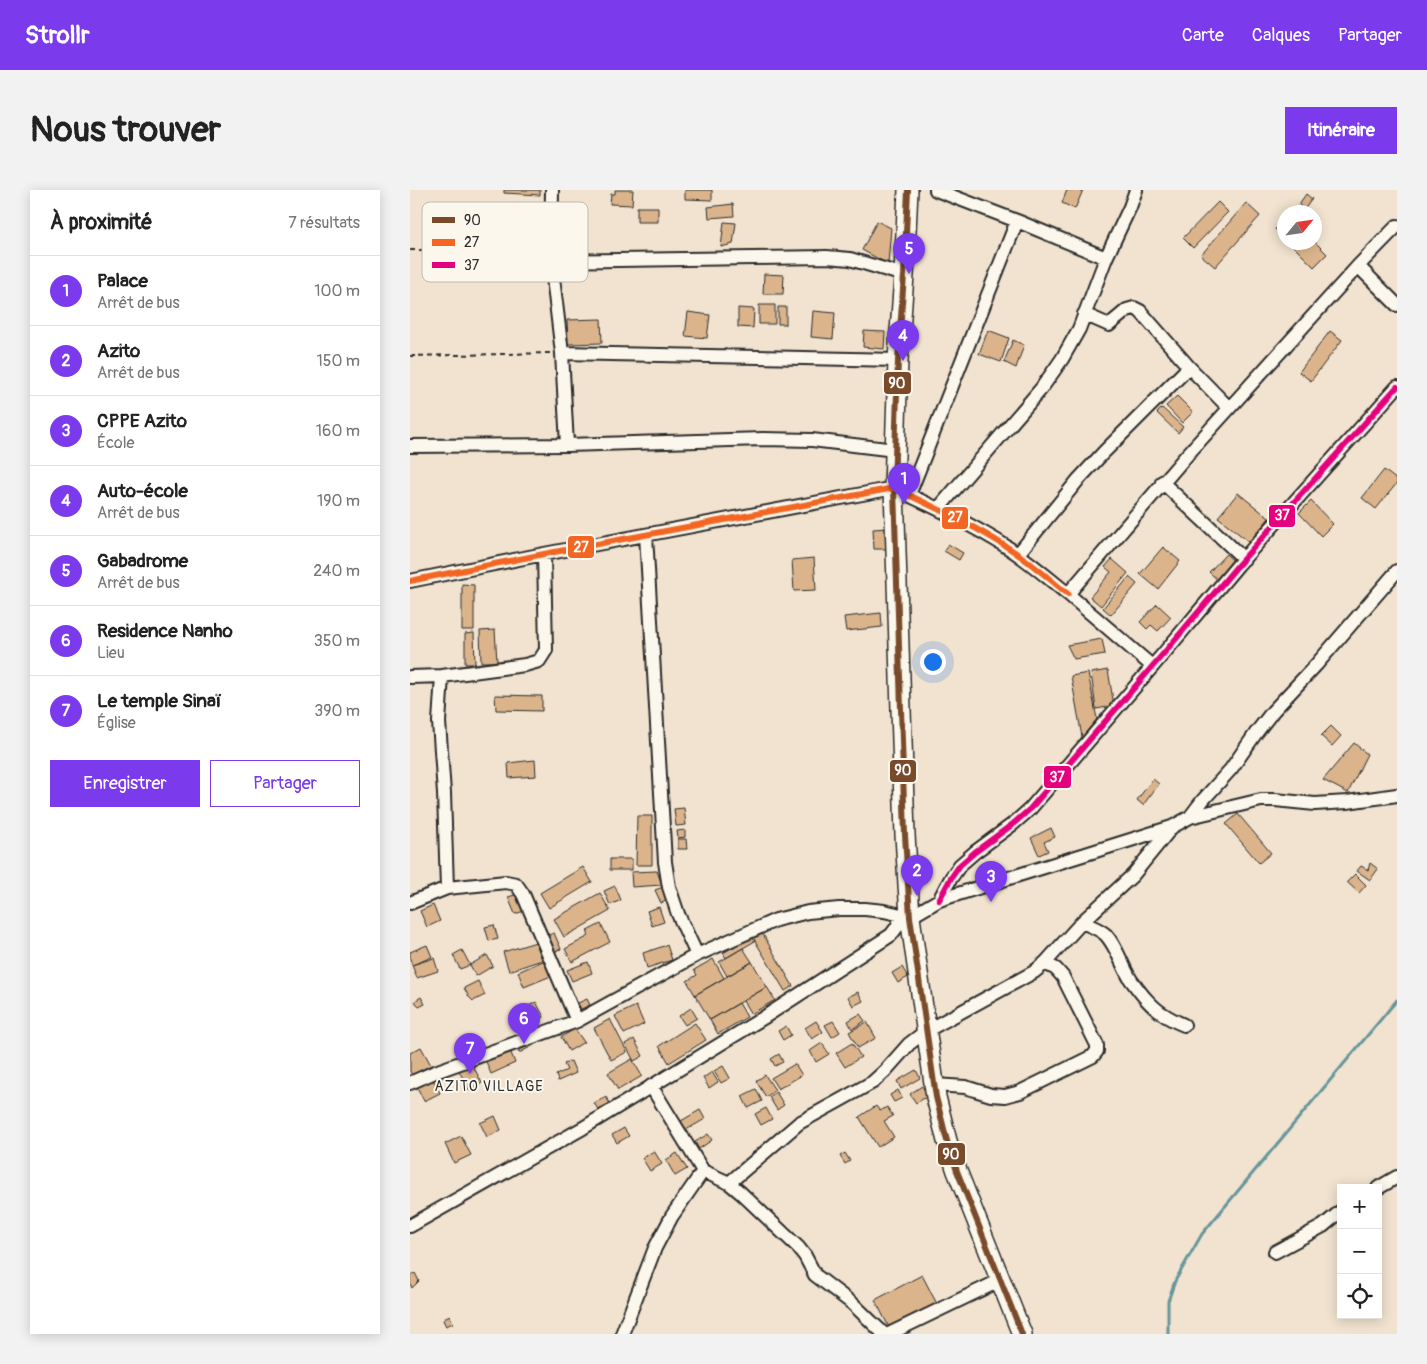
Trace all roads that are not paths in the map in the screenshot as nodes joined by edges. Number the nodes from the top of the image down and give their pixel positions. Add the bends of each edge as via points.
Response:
1 (908, 190) edge
2 (936, 190) edge
3 (1136, 190) edge
4 (1017, 221) junction
5 (1397, 226) edge
6 (588, 256) edge
7 (1106, 258) junction
8 (1358, 266) junction
9 (904, 275) junction
10 (554, 282) edge
11 (1397, 305) edge
12 (1084, 314) junction
13 (562, 353) junction
14 (898, 360) junction
15 (1189, 367) junction
16 (1397, 387) edge
17 (1229, 408) junction
18 (567, 445) junction
19 (410, 446) edge
20 (895, 450) junction
21 (1162, 482) junction
22 (902, 491) junction
23 (938, 509) junction
24 (646, 535) junction
25 (544, 554) junction
26 (1018, 554) junction
27 (1244, 559) junction
28 (1397, 571) edge
29 (410, 582) edge
30 (1068, 594) junction
31 (1152, 666) junction
32 (442, 676) junction
33 (410, 677) edge
34 (1397, 795) edge
35 (1190, 817) junction
36 (1172, 827) junction
37 (447, 888) junction
38 (939, 900) junction
39 (410, 904) edge
40 (906, 916) junction
41 (1082, 922) junction
42 (697, 955) junction
43 (1045, 963) junction
44 (576, 1021) junction
45 (1184, 1025) dead end
46 (926, 1031) junction
47 (410, 1083) edge
48 (935, 1085) junction
49 (651, 1086) junction
50 (703, 1170) junction
51 (1397, 1177) edge
52 (729, 1183) junction
53 (1382, 1186) edge
54 (1337, 1214) edge
55 (410, 1226) edge
56 (1275, 1252) dead end
57 (1001, 1280) junction
58 (622, 1334) edge
59 (884, 1334) edge
60 (889, 1334) edge
61 (1022, 1334) edge

1 - 9 street
2 - 4 street
3 - 7 street
4 - 7 street
4 - 22 street
5 - 8 street
6 - 9 street via 828,257 850,259
7 - 12 street
8 - 11 street
8 - 17 street
9 - 14 street
10 - 13 street
12 - 15 street via 1109,325 1127,310 1134,308 1140,311
12 - 23 street via 1062,359 1041,389
13 - 14 street
13 - 18 street
14 - 20 street
15 - 17 street
15 - 26 street via 1078,480
16 - 27 street
17 - 21 street
18 - 19 street
18 - 20 street via 763,438
20 - 22 street
21 - 27 street
21 - 30 street
22 - 23 street
22 - 24 street
22 - 40 street
23 - 26 street
24 - 25 street
24 - 42 street via 665,862 678,914
25 - 29 street
25 - 32 street via 546,650 539,661
26 - 30 street
27 - 31 street
28 - 35 street via 1273,711 1232,769
30 - 31 street
31 - 38 street via 1030,809 960,865
32 - 33 street
32 - 37 street via 439,722
34 - 35 street via 1315,804 1261,800
35 - 36 street
36 - 38 street
36 - 41 street via 1133,875
37 - 39 street
37 - 44 street via 506,882 516,884
38 - 40 street
40 - 42 street via 865,909 808,912 776,920
40 - 46 street
40 - 49 street via 891,935
41 - 43 street
41 - 45 street via 1106,935 1131,980 1151,1004
42 - 44 street
43 - 46 street via 1018,982
43 - 48 street via 1063,977 1097,1045 1097,1051 1020,1092 1005,1096 965,1087
44 - 47 street
46 - 48 street
46 - 52 street via 873,1082 799,1123
48 - 57 street via 952,1157
49 - 50 street
49 - 55 street
50 - 52 street
50 - 58 street via 655,1248
51 - 53 street
52 - 59 street via 798,1247 815,1275
54 - 56 street via 1323,1226
57 - 60 street
57 - 61 street

